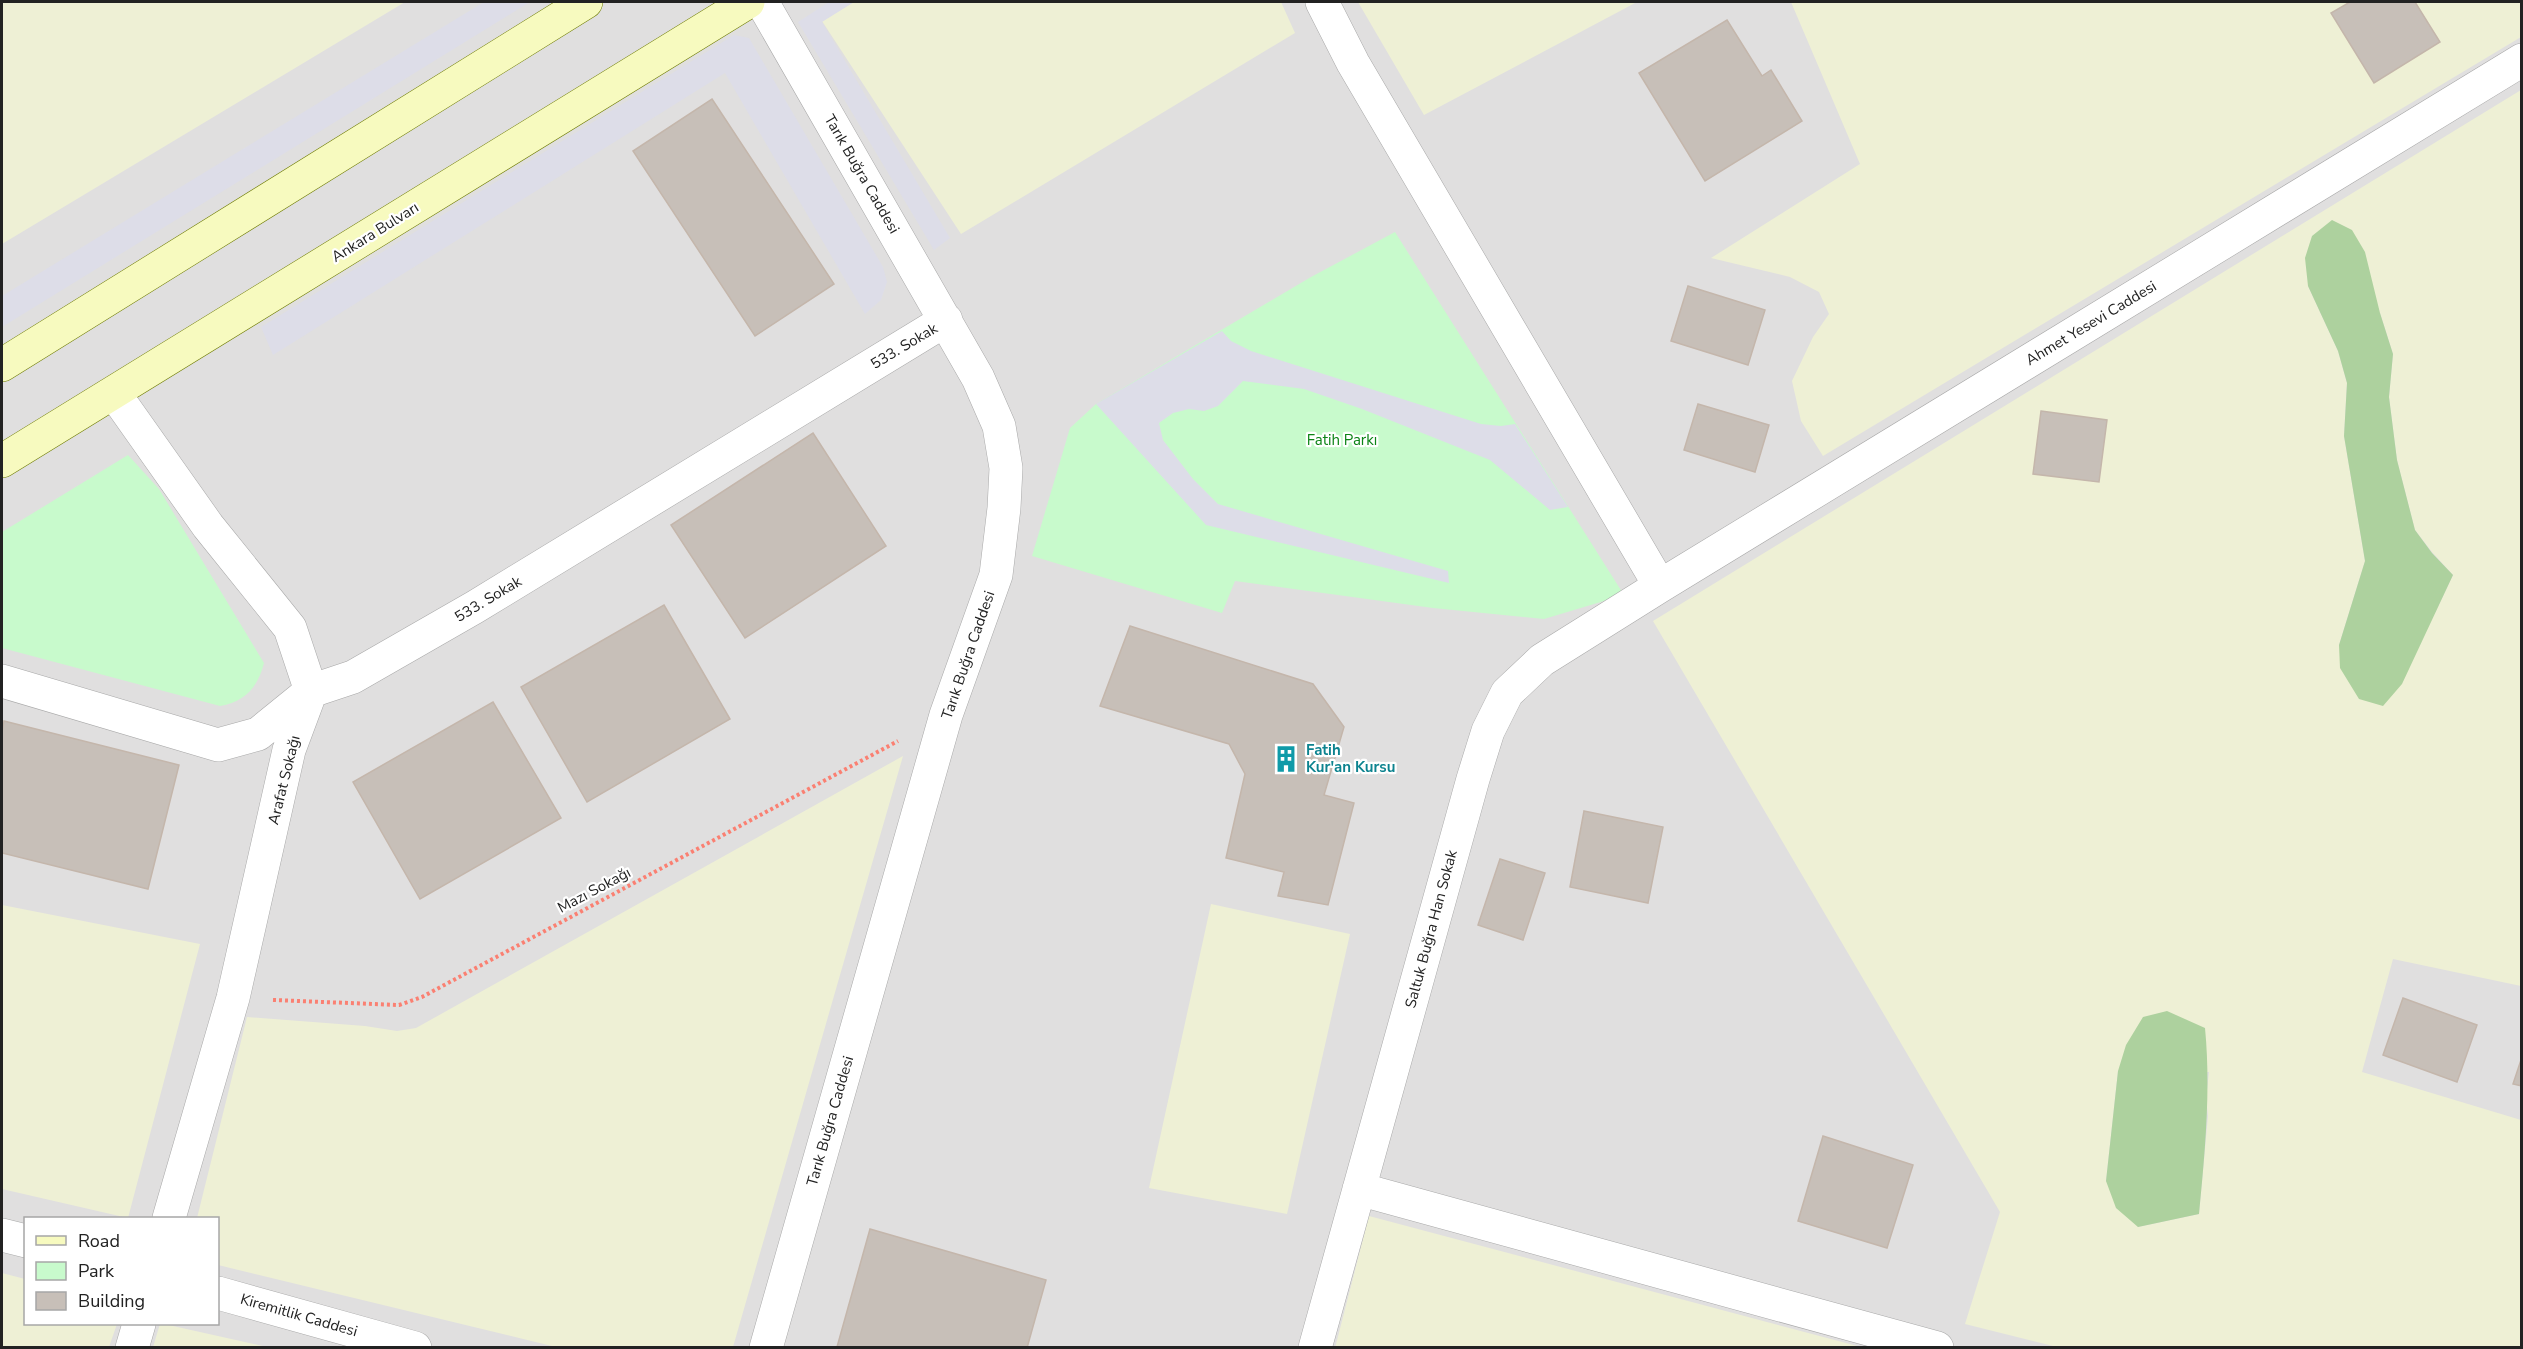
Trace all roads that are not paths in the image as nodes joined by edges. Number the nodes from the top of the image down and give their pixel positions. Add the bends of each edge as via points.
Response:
1 (586, 2) edge
2 (748, 2) edge
3 (762, 2) edge
4 (1322, 2) edge
5 (2522, 60) edge
6 (946, 320) junction
7 (2, 365) edge
8 (114, 393) junction
9 (2, 461) edge
10 (1659, 586) junction
11 (2, 681) edge
12 (311, 692) junction
13 (1359, 1189) junction
14 (169, 1217) edge
15 (2, 1235) edge
16 (24, 1240) edge
17 (219, 1293) edge
18 (138, 1325) edge
19 (132, 1347) edge
20 (415, 1347) edge
21 (766, 1347) edge
22 (1315, 1347) edge
23 (1937, 1347) edge

1 - 7 main road
2 - 8 main road, Ankara Bulvarı
3 - 6 street, Tarık Buğra Caddesi
4 - 10 street via 1371,94
5 - 10 street, Ahmet Yesevi Caddesi
6 - 12 street, 533. Sokak via 475,607 353,677
6 - 21 street, Tarık Buğra Caddesi via 999,426 1006,468 996,575 946,715
8 - 9 main road, Ankara Bulvarı
8 - 12 street via 208,526 290,628
10 - 13 street, Saltuk Buğra Han Sokak via 1542,660 1507,693 1488,731
11 - 12 street, 533. Sokak via 218,745 258,734
12 - 14 street, Arafat Sokağı via 289,750 233,998
13 - 22 street, Saltuk Buğra Han Sokak
13 - 23 street
15 - 16 street
17 - 20 street, Kiremitlik Caddesi
18 - 19 street

